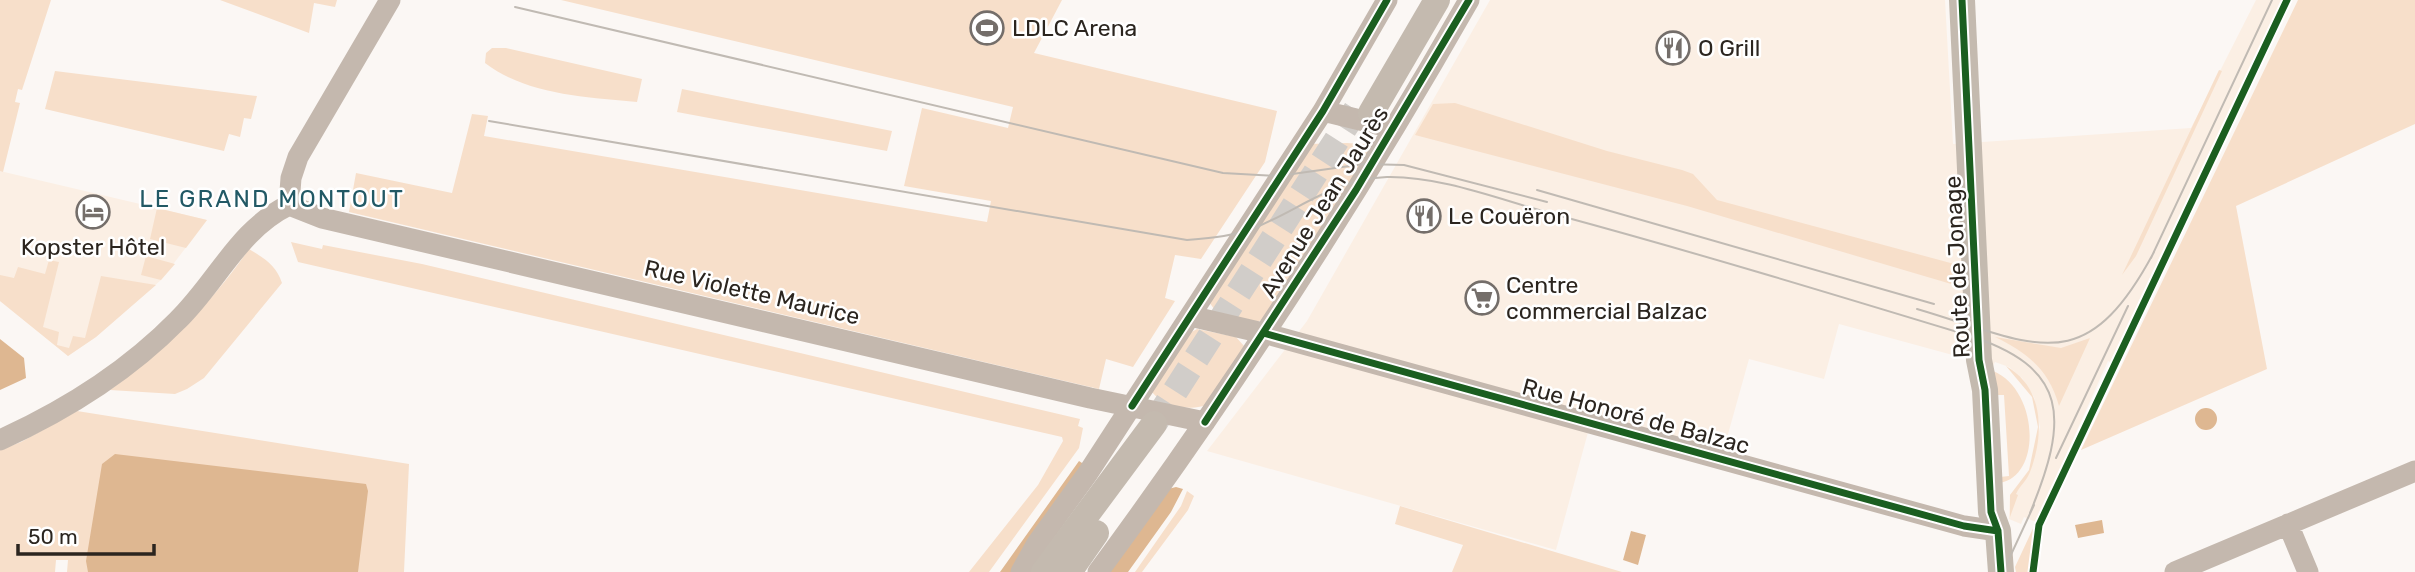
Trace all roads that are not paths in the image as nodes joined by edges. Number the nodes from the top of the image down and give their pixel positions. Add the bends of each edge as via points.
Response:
1 (390, 0) edge
2 (1387, 0) edge
3 (1419, 0) edge
4 (1437, 0) edge
5 (1469, 0) edge
6 (1962, 0) edge
7 (1323, 111) junction
8 (1393, 128) junction
9 (289, 205) junction
10 (1190, 316) junction
11 (1263, 333) junction
12 (1132, 406) junction
13 (1205, 422) junction
14 (0, 440) edge
15 (2415, 471) edge
16 (2288, 523) junction
17 (1992, 525) junction
18 (1021, 572) edge
19 (1044, 572) edge
20 (1069, 572) edge
21 (1098, 572) edge
22 (1989, 572) edge
23 (2001, 572) edge
24 (2175, 572) edge
25 (2308, 572) edge

1 - 9 street via 298,157 290,178
2 - 7 street
3 - 4 main road, Avenue Jean Jaurès via 1363,112
5 - 8 street, Avenue Jean Jaurès
6 - 17 main road, Route de Jonage via 1979,360 1985,390
7 - 8 street
7 - 10 street
8 - 11 street, Avenue Jean Jaurès
9 - 12 street, Rue Violette Maurice via 322,218
9 - 14 street via 266,216 249,232 179,319 131,363 79,399
10 - 11 street, Rue Honoré de Balzac
10 - 12 street
11 - 13 street, Avenue Jean Jaurès
11 - 17 street, Rue Honoré de Balzac
12 - 13 street, Rue Violette Maurice
12 - 18 street
13 - 21 street, Avenue Jean Jaurès
15 - 16 street
16 - 24 street
16 - 25 street
17 - 22 main road, Route de Jonage
17 - 23 main road, Route de Jonage
19 - 20 main road via 1162,426

